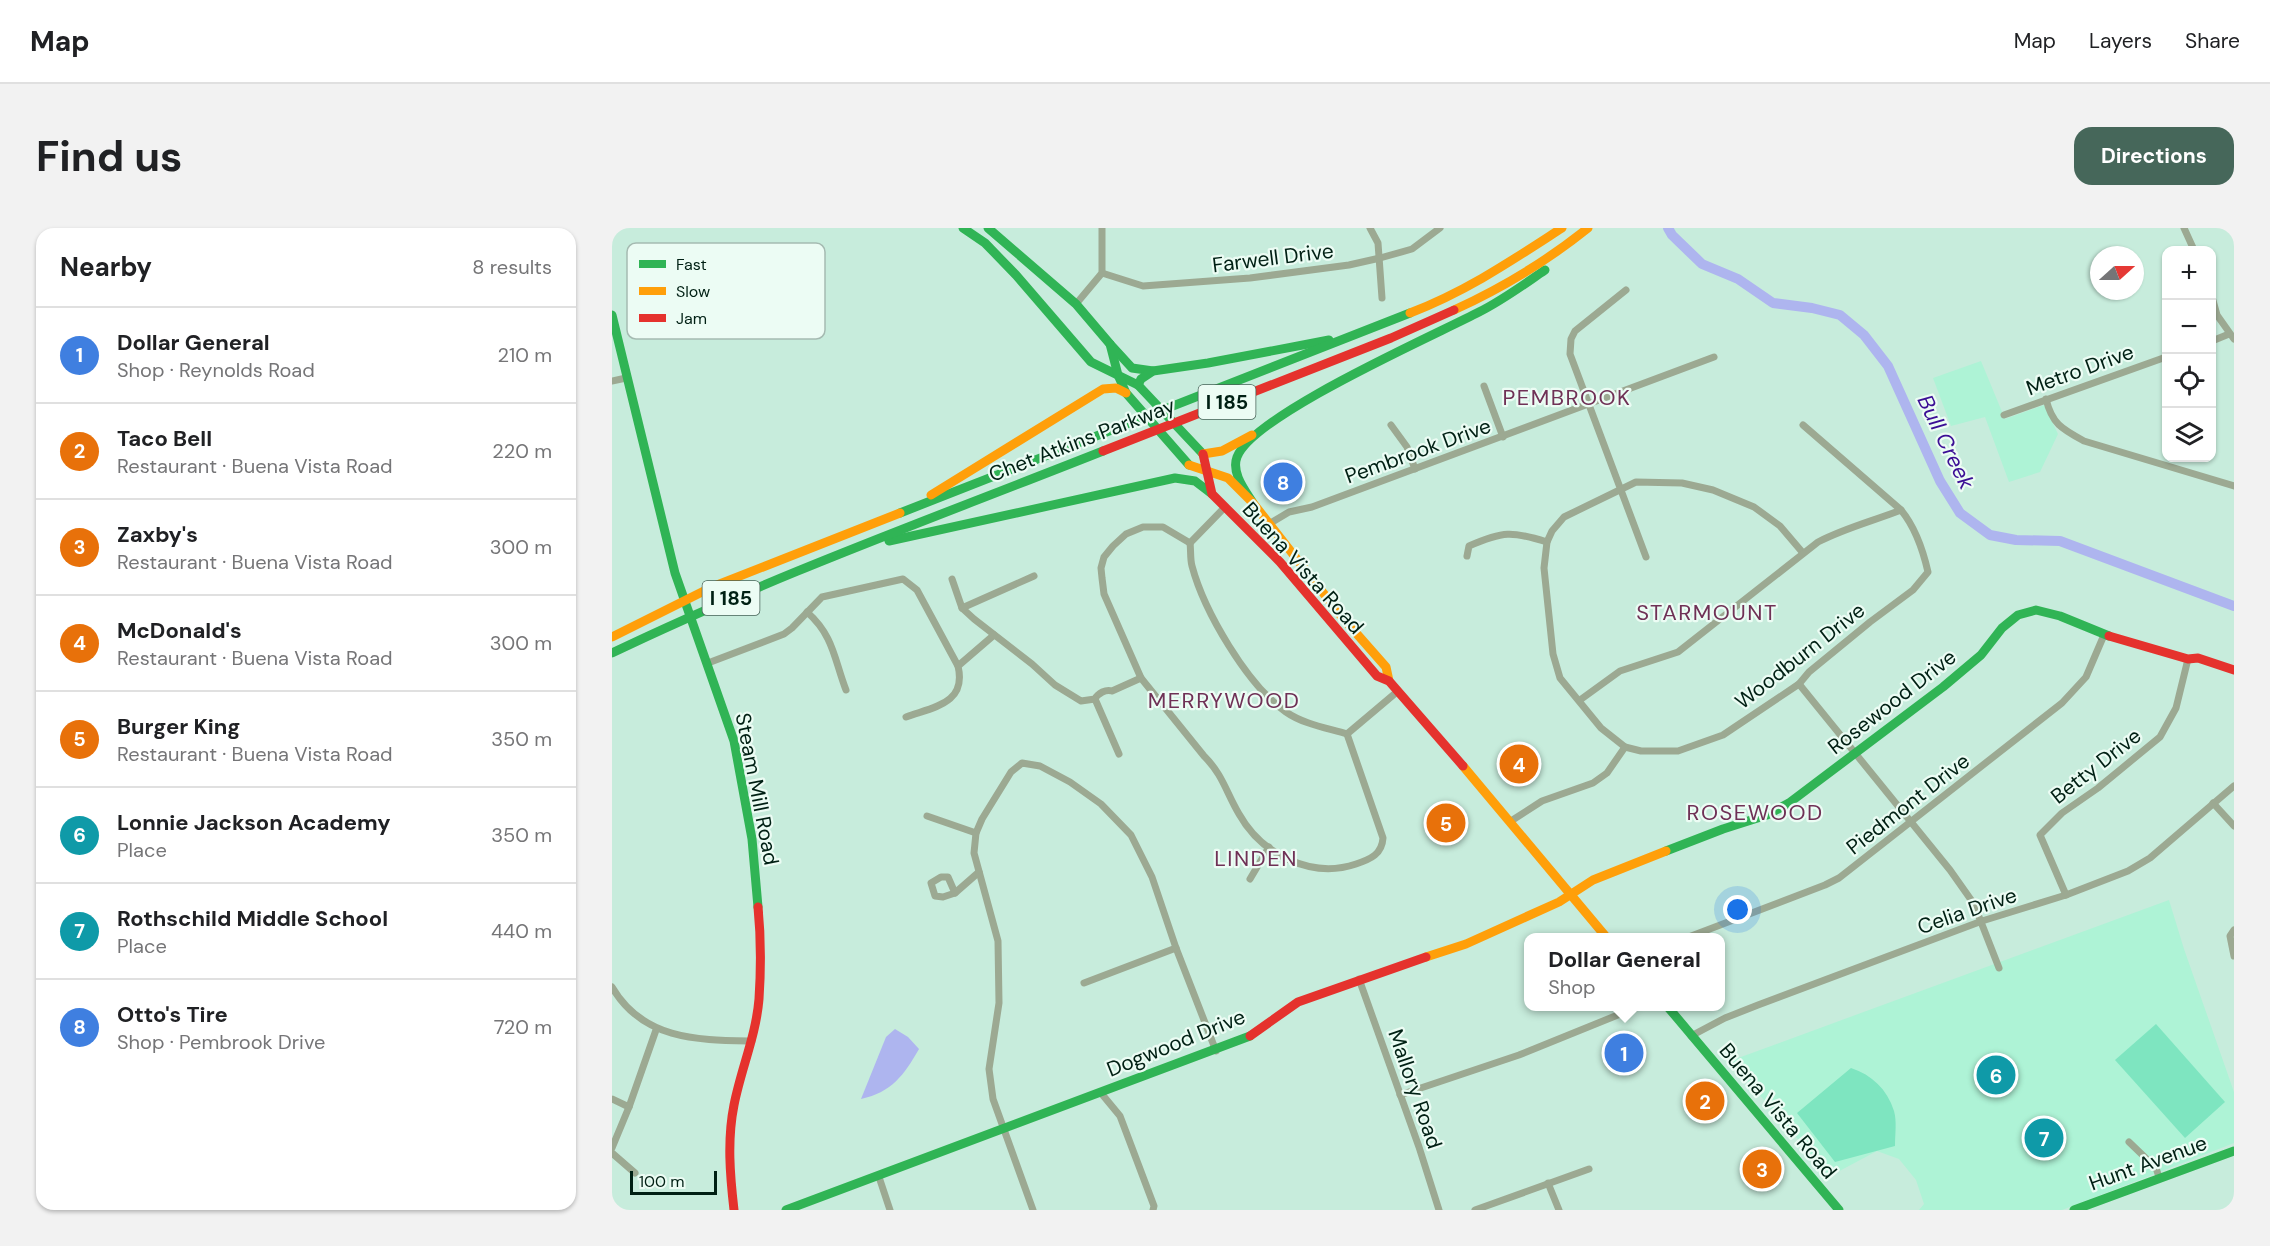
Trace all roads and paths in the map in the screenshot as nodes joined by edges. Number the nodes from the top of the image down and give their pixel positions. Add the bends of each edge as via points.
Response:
1 (963, 228) edge
2 (988, 228) edge
3 (1102, 228) edge
4 (1370, 228) edge
5 (1440, 228) edge
6 (1562, 228) edge
7 (1588, 228) edge
8 (1596, 228) edge
9 (2184, 228) edge
10 (2192, 246) edge
11 (1380, 258) junction
12 (1102, 273) junction
13 (1626, 290) dead end
14 (1382, 298) dead end
15 (2212, 300) edge
16 (1076, 304) junction
17 (612, 315) edge
18 (1363, 333) junction
19 (2232, 336) edge
20 (2216, 340) edge
21 (1110, 344) junction
22 (1714, 357) dead end
23 (2162, 358) edge
24 (1153, 371) junction
25 (1118, 375) junction
26 (626, 378) junction
27 (612, 381) edge
28 (1138, 385) junction
29 (1484, 386) dead end
30 (1126, 393) junction
31 (2046, 399) junction
32 (1587, 405) junction
33 (2004, 415) dead end
34 (1803, 424) dead end
35 (1391, 425) dead end
36 (1257, 433) junction
37 (1503, 437) junction
38 (1203, 454) junction
39 (1205, 469) junction
40 (1415, 469) junction
41 (2234, 486) edge
42 (1621, 491) junction
43 (1212, 494) junction
44 (1253, 503) junction
45 (1224, 508) junction
46 (1901, 510) junction
47 (1269, 524) junction
48 (836, 538) junction
49 (1547, 542) junction
50 (1190, 543) junction
51 (853, 549) junction
52 (1803, 553) junction
53 (1467, 556) dead end
54 (1646, 557) dead end
55 (1034, 576) dead end
56 (952, 579) dead end
57 (962, 608) junction
58 (807, 612) junction
59 (994, 635) junction
60 (2104, 635) junction
61 (612, 637) edge
62 (612, 654) edge
63 (2188, 658) junction
64 (708, 663) junction
65 (958, 666) junction
66 (2234, 670) edge
67 (1142, 678) junction
68 (1389, 681) junction
69 (1798, 684) junction
70 (846, 690) dead end
71 (1398, 691) junction
72 (1095, 699) junction
73 (1580, 700) junction
74 (906, 717) dead end
75 (1347, 734) junction
76 (1625, 747) junction
77 (1119, 754) dead end
78 (1855, 755) junction
79 (2234, 786) edge
80 (2213, 803) junction
81 (927, 816) dead end
82 (1511, 821) junction
83 (1910, 822) junction
84 (2234, 826) edge
85 (976, 833) junction
86 (1269, 847) junction
87 (979, 872) junction
88 (1250, 879) dead end
89 (955, 893) dead end
90 (1570, 893) junction
91 (2066, 895) junction
92 (1982, 921) junction
93 (2234, 930) edge
94 (1603, 933) edge
95 (1699, 933) edge
96 (1176, 948) junction
97 (2234, 956) edge
98 (2000, 968) dead end
99 (1359, 979) junction
100 (1084, 983) dead end
101 (612, 987) edge
102 (1628, 1011) edge
103 (1671, 1011) edge
104 (656, 1030) junction
105 (1691, 1035) junction
106 (752, 1041) junction
107 (1216, 1051) junction
108 (1101, 1093) junction
109 (1400, 1095) junction
110 (612, 1099) edge
111 (630, 1107) junction
112 (1004, 1128) junction
113 (2129, 1142) dead end
114 (612, 1148) edge
115 (2234, 1151) edge
116 (612, 1154) edge
117 (1589, 1169) dead end
118 (635, 1173) dead end
119 (879, 1177) junction
120 (2159, 1177) junction
121 (1548, 1183) junction
122 (734, 1210) edge
123 (786, 1210) edge
124 (890, 1210) edge
125 (1033, 1210) edge
126 (1153, 1210) edge
127 (1439, 1210) edge
128 (1475, 1210) edge
129 (1559, 1210) edge
130 (1839, 1210) edge
131 (2074, 1210) edge

1 - 25 main road via 985,243 1016,275 1091,362
2 - 16 main road, Buena Vista Road
3 - 12 street
4 - 11 street
5 - 11 street, Farwell Drive via 1412,249
6 - 18 main road, Chet Atkins Parkway / I 185 via 1487,277
7 - 51 main road, Chet Atkins Parkway / I 185 via 1545,261 1457,310
8 - 36 main road via 1510,294 1354,374
9 - 10 street
11 - 12 street, Farwell Drive via 1186,284 1143,286
11 - 14 street
12 - 16 street
13 - 32 street via 1584,322 1571,339 1570,354
15 - 19 street
16 - 21 main road, Buena Vista Road
17 - 26 main road, Steam Mill Road
18 - 24 main road
18 - 48 main road, Chet Atkins Parkway / I 185
19 - 20 street
21 - 24 main road via 1132,368
21 - 25 main road, Buena Vista Road
22 - 32 street, Pembrook Drive
23 - 31 street, Metro Drive
24 - 28 main road
25 - 28 main road
25 - 30 main road, Buena Vista Road
26 - 27 street
26 - 64 main road, Steam Mill Road via 675,573
28 - 38 main road
29 - 37 street
30 - 39 main road, Buena Vista Road via 1189,465
30 - 48 main road via 1116,388 1103,389 930,495
31 - 33 street, Metro Drive
31 - 41 street via 2054,420 2084,441
32 - 37 street, Pembrook Drive
32 - 42 street
34 - 46 street, Woodburn Drive
35 - 40 street via 1407,447
36 - 38 main road via 1227,448
36 - 44 main road via 1237,456 1236,465
37 - 40 street, Pembrook Drive
38 - 39 main road, Buena Vista Road
39 - 43 main road, Buena Vista Road
39 - 44 main road, Buena Vista Road via 1228,478
40 - 47 street, Pembrook Drive via 1289,513
42 - 49 street via 1564,517
42 - 52 street via 1636,482 1657,481 1713,490 1754,507 1780,526
42 - 54 street
43 - 45 main road, Buena Vista Road
43 - 51 main road via 1191,478 1175,478
44 - 47 main road, Buena Vista Road
45 - 50 street
45 - 68 main road, Buena Vista Road via 1280,562 1377,676
46 - 52 street via 1843,529
46 - 69 street, Woodburn Drive via 1910,520 1928,572 1914,590
47 - 68 main road, Buena Vista Road via 1386,667
48 - 61 main road, Chet Atkins Parkway / I 185 via 712,587
49 - 53 street via 1508,533 1469,546
49 - 73 street via 1544,568 1553,654 1560,678
50 - 67 street via 1163,528 1143,526 1126,534 1104,557 1104,594
50 - 75 street via 1191,564 1213,616 1232,651 1256,681 1288,713
51 - 62 main road, Chet Atkins Parkway / I 185 via 698,612
52 - 73 street via 1678,652 1620,671
55 - 57 street
56 - 57 street
57 - 59 street
58 - 64 street via 784,634
58 - 65 street via 822,597 903,579 917,590
58 - 70 street via 827,635
59 - 65 street
59 - 72 street via 1081,701
60 - 63 main road, Rosewood Drive
60 - 78 main road, Rosewood Drive via 2036,610 2018,615 1981,655
60 - 83 street, Piedmont Drive via 2086,677 2062,703
63 - 66 main road, Rosewood Drive
63 - 91 street, Betty Drive via 2176,708 2160,737 2062,813 2040,835
64 - 106 main road, Steam Mill Road via 734,741 757,880 760,987
65 - 74 street via 961,679 950,701
67 - 72 street via 1097,694
67 - 86 street via 1215,767 1247,827
68 - 71 main road, Buena Vista Road
69 - 76 street, Woodburn Drive via 1724,735 1678,751
69 - 78 street
71 - 75 street
71 - 82 main road, Buena Vista Road
72 - 77 street
73 - 76 street via 1601,728
75 - 86 street via 1383,838 1382,847 1360,862 1327,869 1295,864
76 - 82 street via 1607,773 1593,783 1542,801
78 - 83 street
78 - 90 main road, Rosewood Drive via 1767,815 1624,867
79 - 80 street, Celia Drive
80 - 84 street
80 - 91 street, Celia Drive via 2128,872
81 - 85 street
82 - 90 main road, Buena Vista Road
83 - 92 street via 1956,879
83 - 95 street, Piedmont Drive via 1839,878
85 - 87 street via 974,853
85 - 96 street via 994,797 1022,763 1040,766 1070,782 1101,804 1131,835 1152,877
86 - 88 street
87 - 89 street
87 - 112 street via 998,941 999,1003 989,1070 993,1099
90 - 94 main road, Buena Vista Road
90 - 99 main road, Dogwood Drive via 1559,902 1466,944
91 - 92 street, Celia Drive
92 - 98 street
92 - 105 street, Celia Drive via 1758,1005
93 - 97 street via 2230,936
96 - 100 street
96 - 107 street
99 - 107 main road, Dogwood Drive via 1298,1002 1246,1039
99 - 109 street, Mallory Road
101 - 104 street via 621,1003
102 - 109 street via 1519,1055
103 - 105 main road, Buena Vista Road
104 - 106 street
104 - 111 street
105 - 130 main road, Buena Vista Road
106 - 122 main road, Steam Mill Road via 734,1105 730,1136
107 - 108 main road, Dogwood Drive
108 - 112 main road, Dogwood Drive
108 - 126 street via 1119,1116
109 - 127 street, Mallory Road
110 - 111 street
111 - 114 street
112 - 119 main road, Dogwood Drive
112 - 125 street
113 - 120 street via 2156,1168
115 - 120 main road, Hunt Avenue
116 - 118 street
117 - 121 street
119 - 123 main road, Dogwood Drive
119 - 124 street
120 - 131 main road, Hunt Avenue
121 - 128 street
121 - 129 street

